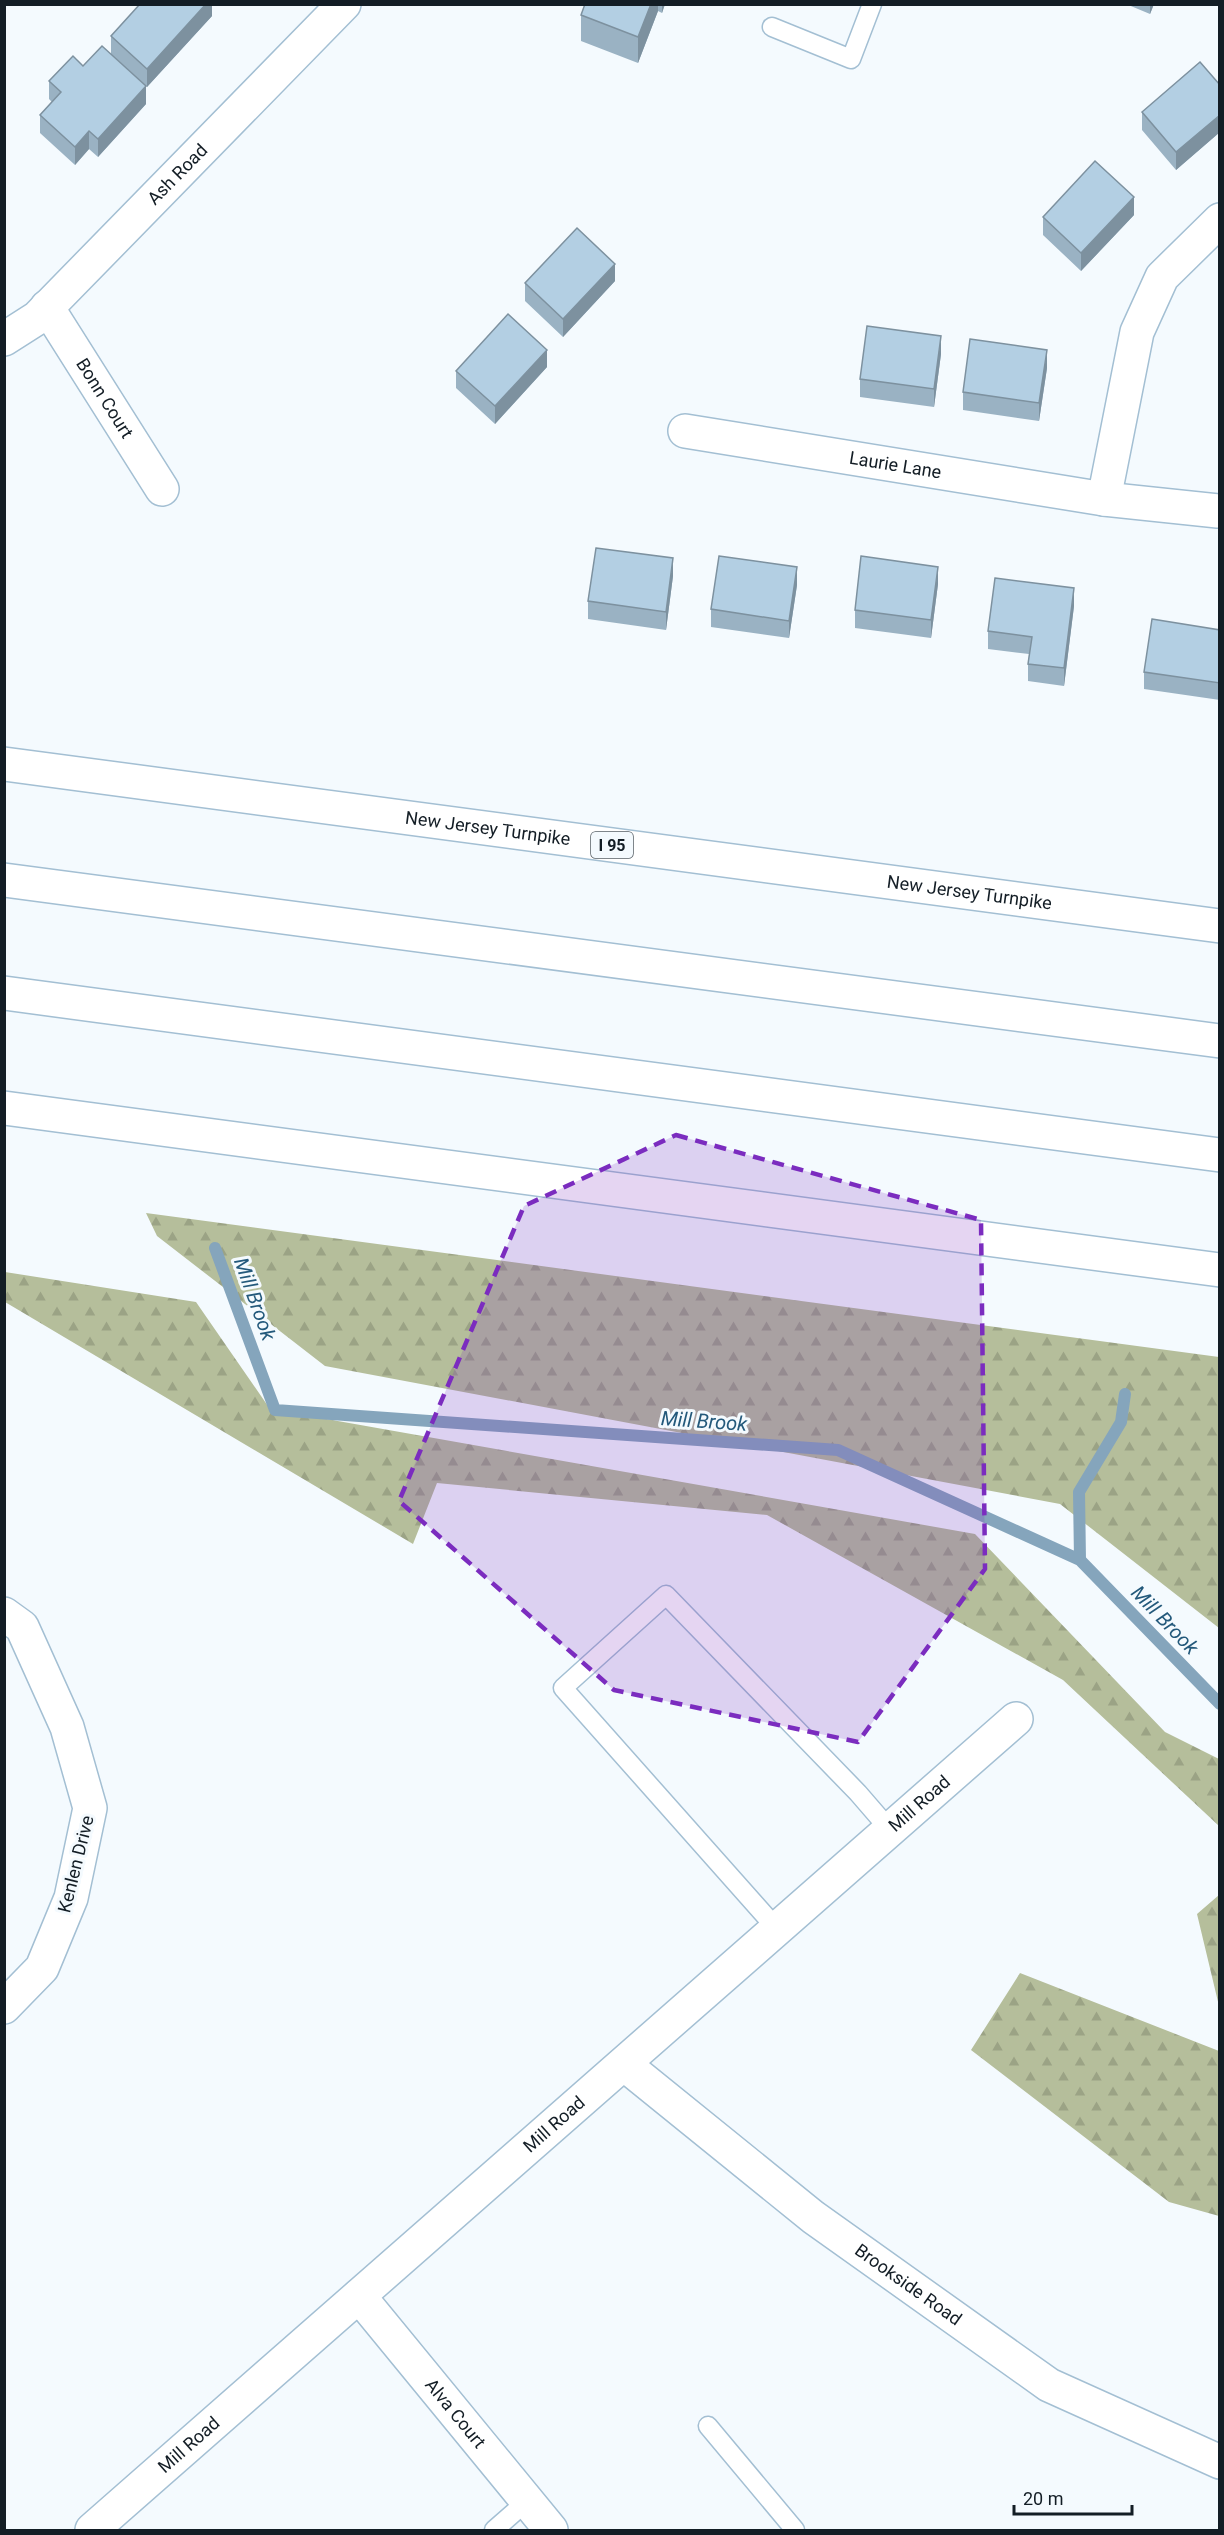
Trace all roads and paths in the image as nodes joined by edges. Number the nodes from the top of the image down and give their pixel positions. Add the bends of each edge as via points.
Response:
1 (344, 4) edge
2 (872, 4) edge
3 (772, 27) dead end
4 (1220, 220) edge
5 (47, 307) junction
6 (4, 339) edge
7 (685, 431) dead end
8 (162, 489) dead end
9 (1104, 499) junction
10 (1218, 511) dead end
11 (4, 764) edge
12 (4, 880) edge
13 (1220, 926) edge
14 (4, 993) edge
15 (1220, 1041) edge
16 (4, 1108) edge
17 (1220, 1155) edge
18 (1220, 1270) edge
19 (4, 1614) edge
20 (1016, 1719) dead end
21 (890, 1830) junction
22 (777, 1929) junction
23 (4, 2007) edge
24 (624, 2064) junction
25 (359, 2296) junction
26 (708, 2426) dead end
27 (1220, 2462) edge
28 (527, 2501) junction
29 (92, 2530) edge
30 (494, 2530) edge
31 (551, 2530) edge
32 (795, 2530) edge

1 - 5 main road, Ash Road
2 - 3 lane via 850,59
4 - 9 main road via 1162,277 1137,332
5 - 6 main road, Ash Road
5 - 8 main road, Bonn Court
7 - 9 main road, Laurie Lane
9 - 10 main road, Laurie Lane
11 - 13 main road, New Jersey Turnpike / I 95
12 - 15 main road
14 - 17 main road
16 - 18 main road
19 - 23 main road, Kenlen Drive via 22,1627 67,1727 90,1808 71,1898 42,1968
20 - 21 main road, Mill Road
21 - 22 main road, Mill Road
21 - 22 lane via 666,1594 563,1688
22 - 24 main road, Mill Road
24 - 25 main road, Mill Road
24 - 27 main road, Brookside Road via 813,2217 1049,2385
25 - 28 main road, Alva Court
25 - 29 main road, Mill Road
26 - 32 lane
28 - 30 lane
28 - 31 main road, Alva Court

